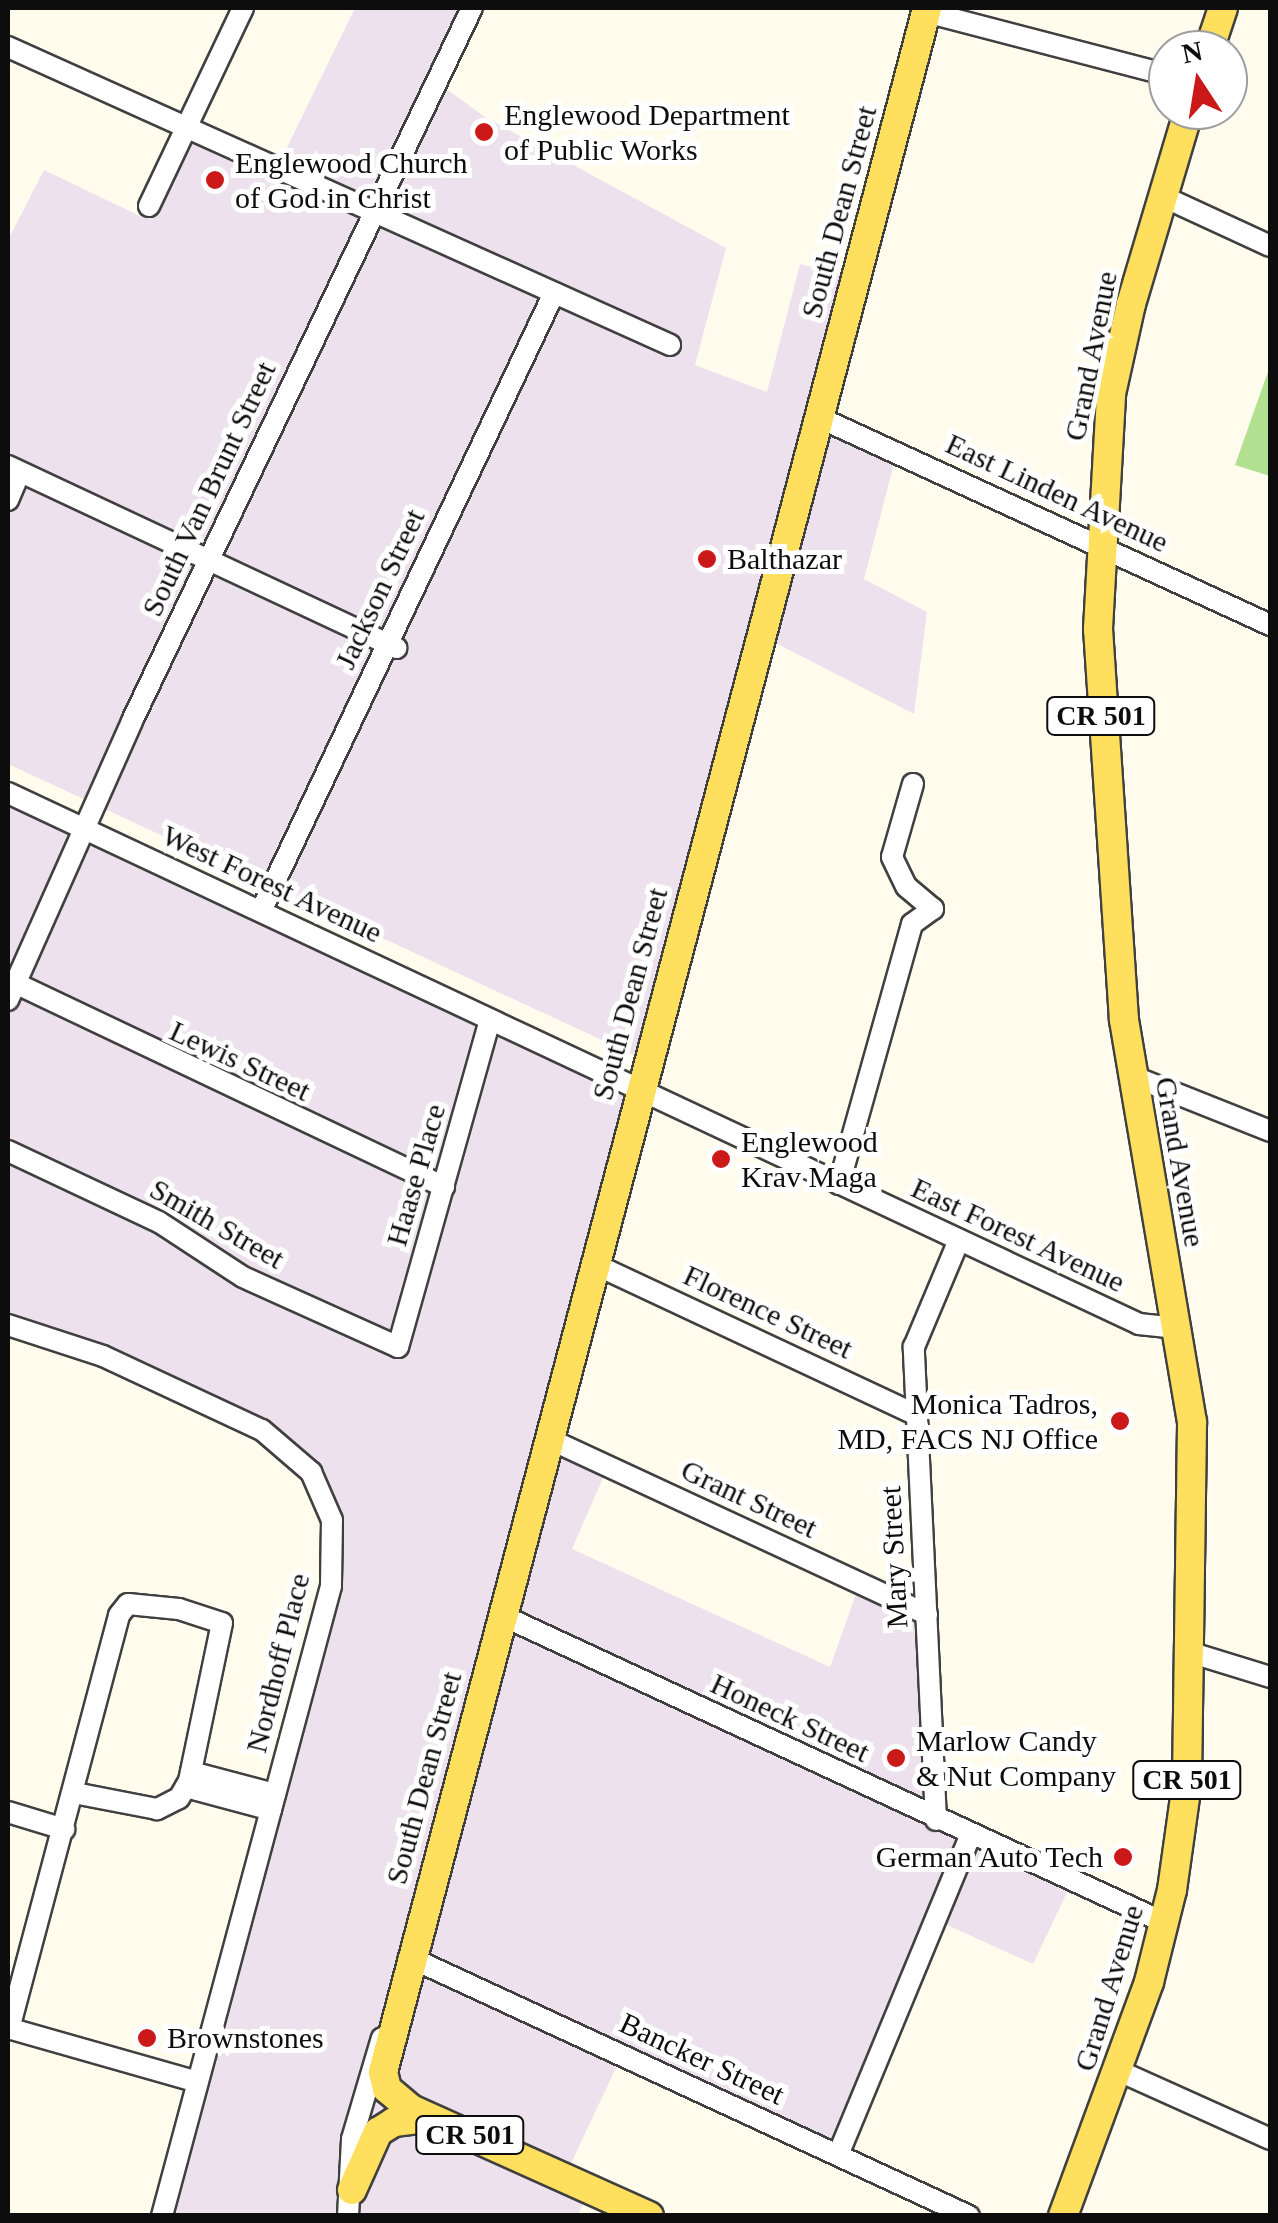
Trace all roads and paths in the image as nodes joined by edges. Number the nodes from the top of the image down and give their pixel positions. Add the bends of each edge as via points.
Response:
1 (243, 8) edge
2 (472, 8) edge
3 (926, 10) edge
4 (8, 46) edge
5 (1148, 70) edge
6 (186, 128) junction
7 (1183, 130) edge
8 (1162, 196) junction
9 (150, 206) dead end
10 (374, 212) junction
11 (1270, 246) edge
12 (554, 293) junction
13 (670, 346) dead end
14 (818, 417) junction
15 (14, 470) edge
16 (8, 500) edge
17 (1100, 545) junction
18 (209, 559) junction
19 (1270, 625) edge
20 (392, 646) junction
21 (913, 784) dead end
22 (8, 793) edge
23 (83, 828) junction
24 (261, 911) junction
25 (11, 992) edge
26 (490, 1020) junction
27 (511, 1030) joint
28 (1132, 1076) junction
29 (638, 1089) junction
30 (1270, 1132) edge
31 (8, 1151) edge
32 (839, 1184) junction
33 (444, 1187) junction
34 (959, 1240) junction
35 (592, 1263) junction
36 (8, 1325) edge
37 (1177, 1328) junction
38 (398, 1347) joint
39 (918, 1414) junction
40 (547, 1438) junction
41 (927, 1614) junction
42 (500, 1615) junction
43 (1192, 1654) junction
44 (1270, 1677) edge
45 (188, 1779) junction
46 (74, 1793) junction
47 (273, 1802) junction
48 (8, 1812) edge
49 (936, 1820) junction
50 (64, 1829) junction
51 (970, 1836) junction
52 (1165, 1923) junction
53 (410, 1958) junction
54 (400, 1998) junction
55 (8, 2029) edge
56 (1119, 2071) junction
57 (197, 2082) junction
58 (430, 2118) junction
59 (1270, 2140) edge
60 (838, 2156) junction
61 (350, 2203) edge
62 (162, 2216) edge
63 (650, 2216) edge
64 (969, 2216) edge
65 (1064, 2216) edge

1 - 6 street
2 - 10 street, South Van Brunt Street
3 - 5 street
3 - 14 main road, South Dean Street / CR 501
4 - 6 street
6 - 9 street
6 - 10 street
7 - 8 main road, Grand Avenue / CR 501
8 - 11 street
8 - 17 main road, Grand Avenue / CR 501 via 1112,394
10 - 12 street
10 - 18 street, South Van Brunt Street
12 - 13 street
12 - 20 street, Jackson Street
14 - 17 street, East Linden Avenue
14 - 29 main road, South Dean Street / CR 501
15 - 16 street
15 - 18 street
17 - 19 street, East Linden Avenue
17 - 28 main road, Grand Avenue / CR 501 via 1100,709
18 - 20 street
18 - 23 street, South Van Brunt Street
20 - 24 street, Jackson Street
21 - 32 street via 892,857 906,886 933,908 912,924
22 - 23 street, West Forest Avenue
23 - 24 street, West Forest Avenue
23 - 25 street, South Van Brunt Street
24 - 26 street, West Forest Avenue
25 - 33 street, Lewis Street
26 - 27 street, West Forest Avenue
26 - 33 street, Haase Place
27 - 29 street, East Forest Avenue
28 - 30 street
28 - 37 main road, Grand Avenue / CR 501
29 - 32 street, East Forest Avenue
29 - 35 main road, South Dean Street / CR 501
31 - 38 street, Smith Street via 160,1222 242,1277
32 - 34 street, East Forest Avenue
33 - 38 street, Haase Place
34 - 37 street, East Forest Avenue via 1138,1324
34 - 39 street, Mary Street via 916,1330
35 - 39 street, Florence Street
35 - 40 main road, South Dean Street / CR 501
36 - 47 street, Nordhoff Place via 103,1356 250,1424 294,1454 318,1484 332,1520 334,1572
37 - 43 main road, Grand Avenue / CR 501 via 1193,1435
39 - 41 street, Mary Street
40 - 41 street, Grant Street
40 - 42 main road, South Dean Street / CR 501
41 - 49 street, Mary Street
42 - 49 street, Honeck Street
42 - 53 main road, South Dean Street / CR 501
43 - 44 street
43 - 52 main road, Grand Avenue / CR 501 via 1184,1816
45 - 46 street via 157,1808
45 - 46 street via 224,1626 180,1608 128,1604 119,1615
45 - 47 street
46 - 50 street
47 - 57 street, Nordhoff Place
48 - 50 street
49 - 51 street, Honeck Street
50 - 55 street
51 - 52 street, Honeck Street
51 - 60 street
52 - 56 main road, Grand Avenue / CR 501
53 - 54 main road, South Dean Street / CR 501
53 - 60 street, Bancker Street
54 - 58 main road, South Dean Street / CR 501 via 384,2082 401,2102
54 - 61 street, South Dean Street via 368,2067 352,2139
55 - 57 street
56 - 59 street
56 - 65 main road, Grand Avenue / CR 501
57 - 62 street, Nordhoff Place
58 - 61 main road via 394,2122 378,2132
58 - 63 main road, CR 501
60 - 64 street, Bancker Street

